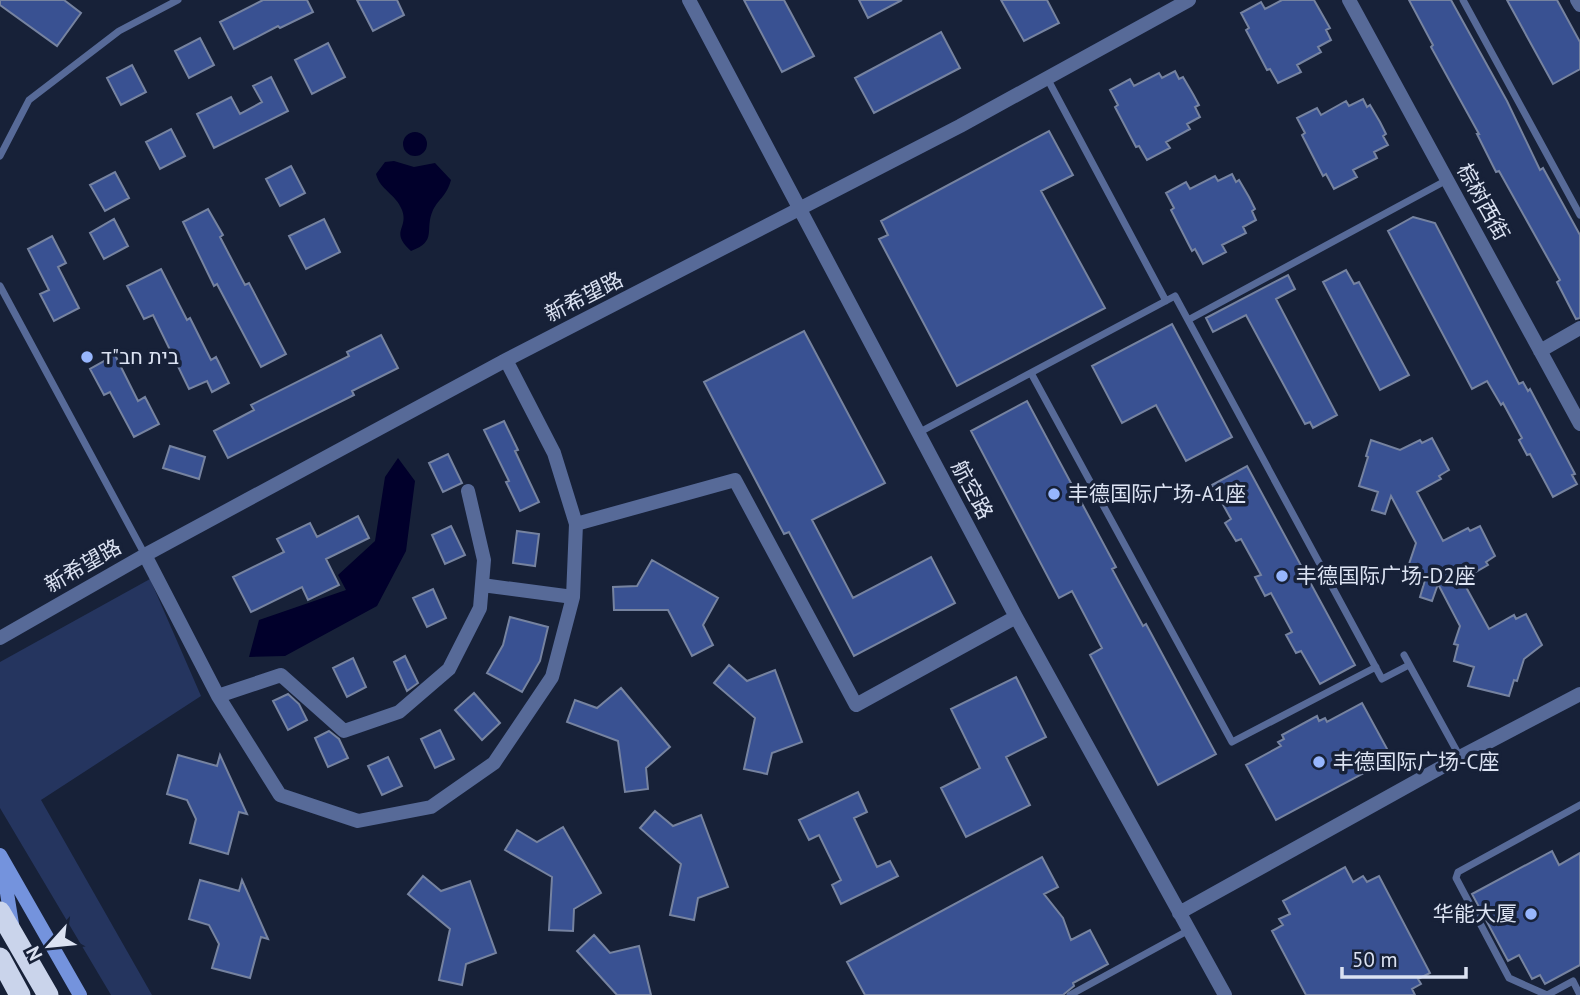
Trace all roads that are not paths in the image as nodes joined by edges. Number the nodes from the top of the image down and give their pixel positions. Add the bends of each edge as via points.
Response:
1 (178, 0) edge
2 (690, 0) edge
3 (1189, 0) edge
4 (1349, 0) edge
5 (1463, 0) edge
6 (1577, 0) edge
7 (1580, 5) edge
8 (1047, 78) junction
9 (0, 156) edge
10 (1447, 180) junction
11 (799, 211) junction
12 (1580, 215) edge
13 (0, 286) edge
14 (1166, 301) junction
15 (1188, 320) junction
16 (1580, 328) edge
17 (1540, 351) junction
18 (506, 360) junction
19 (1031, 373) junction
20 (1580, 424) edge
21 (918, 433) junction
22 (468, 491) dead end
23 (576, 524) junction
24 (145, 555) junction
25 (482, 585) junction
26 (573, 597) junction
27 (1016, 617) junction
28 (0, 638) edge
29 (1404, 655) dead end
30 (1409, 665) junction
31 (1376, 667) junction
32 (1580, 694) edge
33 (218, 696) junction
34 (1460, 757) junction
35 (1580, 805) edge
36 (1, 856) edge
37 (0, 912) edge
38 (1179, 913) junction
39 (1189, 930) junction
40 (0, 946) edge
41 (0, 958) edge
42 (1576, 979) edge
43 (21, 995) edge
44 (48, 995) edge
45 (80, 995) edge
46 (1070, 995) edge
47 (1225, 995) edge
48 (1547, 995) edge
49 (1580, 995) edge

1 - 9 lane via 119,31 29,100
2 - 11 street, 航空路
3 - 8 street, 新希望路
4 - 10 street, 棕树西街
5 - 12 lane
6 - 7 street
8 - 11 street, 新希望路
8 - 14 lane
10 - 15 lane
10 - 17 street, 棕树西街
11 - 18 street, 新希望路
11 - 21 street, 航空路
13 - 24 lane
14 - 15 lane via 1175,296
14 - 19 lane
15 - 31 lane
16 - 17 street
17 - 20 street, 棕树西街
18 - 23 street via 554,453
18 - 24 street, 新希望路
19 - 21 lane
19 - 31 lane via 1231,742
21 - 27 street, 航空路
22 - 25 street via 484,560
23 - 26 street
23 - 27 street via 736,481 856,705
24 - 28 street, 新希望路
24 - 33 street
25 - 26 street
25 - 33 street via 480,608 449,669 399,712 344,731 281,675
26 - 33 street via 552,677 494,763 431,807 358,821 280,795
27 - 38 street, 航空路
29 - 30 lane
30 - 31 lane via 1382,679
30 - 34 lane
32 - 34 street
34 - 38 street
35 - 48 lane via 1458,872 1456,878 1509,978
36 - 43 main road
36 - 45 main road
37 - 44 highway, bridge
38 - 39 street, 航空路
39 - 46 lane
39 - 47 street, 航空路
40 - 43 main road
41 - 43 highway
42 - 48 lane
42 - 49 lane

